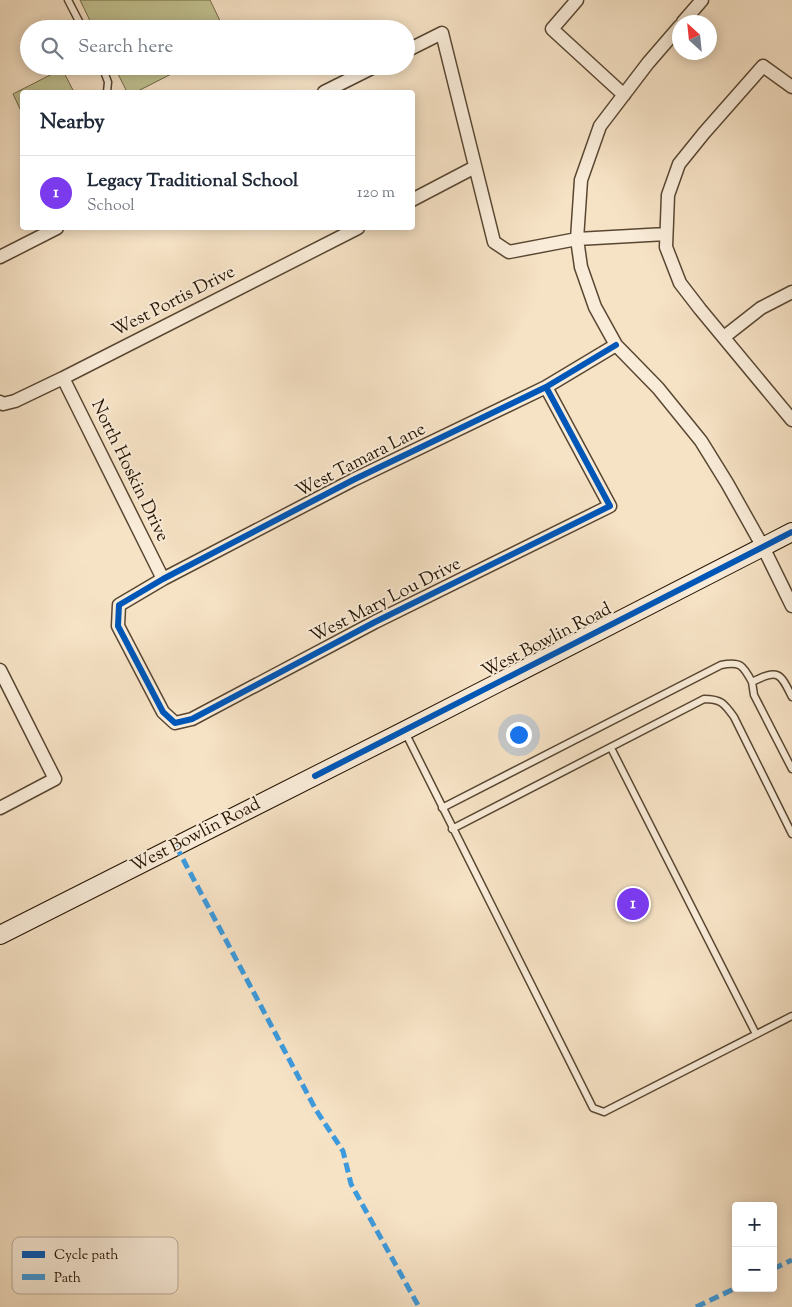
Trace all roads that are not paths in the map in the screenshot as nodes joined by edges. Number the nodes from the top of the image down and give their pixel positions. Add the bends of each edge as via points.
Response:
1 (68, 0) edge
2 (577, 0) edge
3 (702, 0) edge
4 (689, 15) edge
5 (78, 20) edge
6 (672, 36) edge
7 (415, 46) edge
8 (105, 75) edge
9 (358, 75) edge
10 (792, 87) edge
11 (106, 90) edge
12 (328, 90) edge
13 (624, 95) junction
14 (476, 168) junction
15 (415, 198) edge
16 (53, 230) edge
17 (354, 230) edge
18 (666, 234) junction
19 (577, 239) junction
20 (0, 256) edge
21 (792, 292) edge
22 (724, 337) junction
23 (616, 344) junction
24 (63, 378) junction
25 (546, 387) junction
26 (2, 403) edge
27 (792, 420) edge
28 (792, 532) edge
29 (763, 547) junction
30 (163, 580) junction
31 (119, 605) joint
32 (792, 606) edge
33 (0, 670) edge
34 (752, 682) junction
35 (792, 697) edge
36 (404, 731) junction
37 (611, 748) junction
38 (792, 769) edge
39 (0, 808) edge
40 (442, 808) junction
41 (452, 829) junction
42 (791, 830) edge
43 (0, 935) edge
44 (792, 1016) edge
45 (756, 1034) junction

1 - 5 lane
2 - 13 street via 552,29
3 - 4 street
6 - 13 street
7 - 14 street via 442,33
8 - 11 lane
9 - 12 street
10 - 18 street via 763,66 704,133 679,164 668,195
13 - 19 street via 600,126 581,180
14 - 15 street
14 - 19 street via 494,242 509,252
16 - 20 street
17 - 24 street, West Portis Drive
18 - 19 street
18 - 22 street via 666,247 680,283
19 - 23 street via 581,267 595,307
21 - 22 street via 761,308
22 - 27 street
23 - 25 street, West Tamara Lane
23 - 29 street via 658,388 701,441
24 - 26 street, West Portis Drive via 15,401
24 - 30 street, North Hoskin Drive
25 - 30 street, West Tamara Lane via 353,480
25 - 31 street, West Mary Lou Drive via 610,506 375,622 192,719 176,723 163,712 118,626
28 - 29 street, West Bowlin Road
29 - 32 street
29 - 36 street, West Bowlin Road
30 - 31 street, West Tamara Lane
33 - 39 street via 55,779
34 - 35 lane via 768,674 777,674 784,680
34 - 38 lane via 754,695
34 - 40 lane via 744,668 734,662 720,665
36 - 40 lane
36 - 43 street, West Bowlin Road
37 - 41 lane
37 - 42 lane via 704,699 717,699 734,717
37 - 45 lane
40 - 41 lane
41 - 45 lane via 593,1108 604,1112
44 - 45 lane

